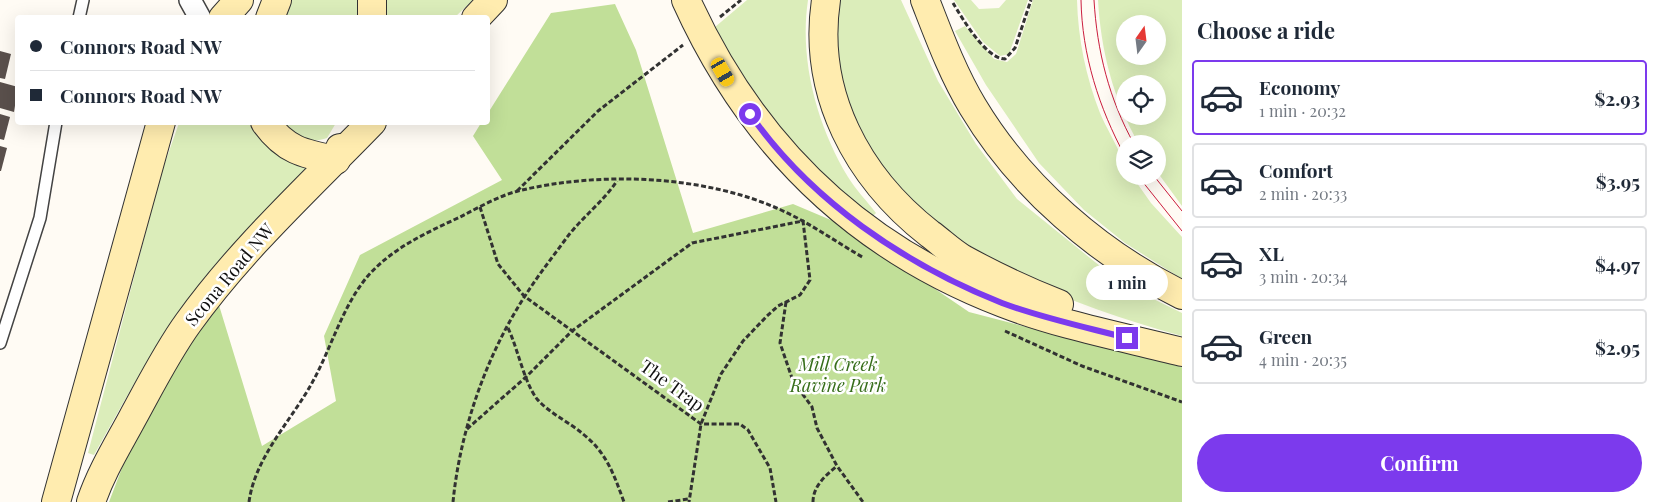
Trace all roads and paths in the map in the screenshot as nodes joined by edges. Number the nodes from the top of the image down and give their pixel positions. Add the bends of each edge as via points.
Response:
1 (83, 0) edge
2 (190, 0) edge
3 (239, 0) edge
4 (277, 0) edge
5 (372, 0) edge
6 (493, 0) edge
7 (686, 0) edge
8 (741, 0) edge
9 (826, 0) edge
10 (925, 0) edge
11 (951, 0) edge
12 (1031, 0) edge
13 (80, 15) edge
14 (198, 15) edge
15 (226, 15) edge
16 (271, 15) edge
17 (372, 15) edge
18 (479, 15) edge
19 (701, 32) junction
20 (56, 125) edge
21 (160, 125) edge
22 (347, 125) edge
23 (369, 125) edge
24 (272, 128) edge
25 (336, 160) junction
26 (617, 180) junction
27 (517, 191) junction
28 (480, 207) junction
29 (803, 221) junction
30 (867, 260) dead end
31 (1182, 295) edge
32 (524, 296) junction
33 (786, 301) junction
34 (997, 327) dead end
35 (508, 328) junction
36 (572, 331) junction
37 (0, 343) edge
38 (1182, 351) edge
39 (526, 376) junction
40 (1182, 402) edge
41 (702, 424) junction
42 (467, 428) junction
43 (838, 466) junction
44 (689, 501) edge
45 (56, 502) edge
46 (92, 502) edge
47 (249, 502) edge
48 (453, 502) edge
49 (624, 502) edge
50 (668, 502) edge
51 (776, 502) edge
52 (813, 502) edge
53 (863, 502) edge

1 - 13 lane
2 - 14 street
3 - 15 main road
4 - 16 main road
5 - 17 main road
6 - 18 main road
7 - 19 main road
8 - 19 path
9 - 38 main road via 822,26 832,100 862,161 891,198 961,258 1026,291
10 - 31 main road via 948,58 973,107 1023,175 1099,244 1160,285
11 - 12 path via 964,21 1000,59 1005,59 1016,48
19 - 27 path via 598,112
19 - 38 main road via 732,88 760,127 828,198 887,244 960,284 1004,303 1071,324
20 - 37 lane via 40,218
21 - 45 main road
22 - 25 main road
23 - 25 main road, Scona Road NW
24 - 25 main road via 302,154
25 - 46 main road, Scona Road NW via 270,226 187,324 98,481
26 - 27 path
26 - 29 path via 666,181 716,190 753,199
26 - 32 path via 567,238
27 - 28 path
28 - 32 path, The Trap via 498,264
28 - 47 path via 395,251 366,279 352,299 313,383 262,463
29 - 30 path
29 - 33 path via 810,280 800,295
29 - 36 path via 692,243
32 - 35 path
32 - 36 path, The Trap
33 - 41 path via 767,316 732,357 713,389
33 - 43 path via 780,343 793,381 812,407 817,428
34 - 40 path via 1082,366
35 - 39 path
35 - 42 path via 481,386
36 - 39 path
36 - 41 path, The Trap
39 - 42 path
39 - 49 path via 537,398 584,435 606,458
41 - 44 path
41 - 51 path, The Trap via 740,424 748,430 770,468
42 - 48 path
43 - 52 path via 824,477 813,494
43 - 53 path
44 - 50 path

